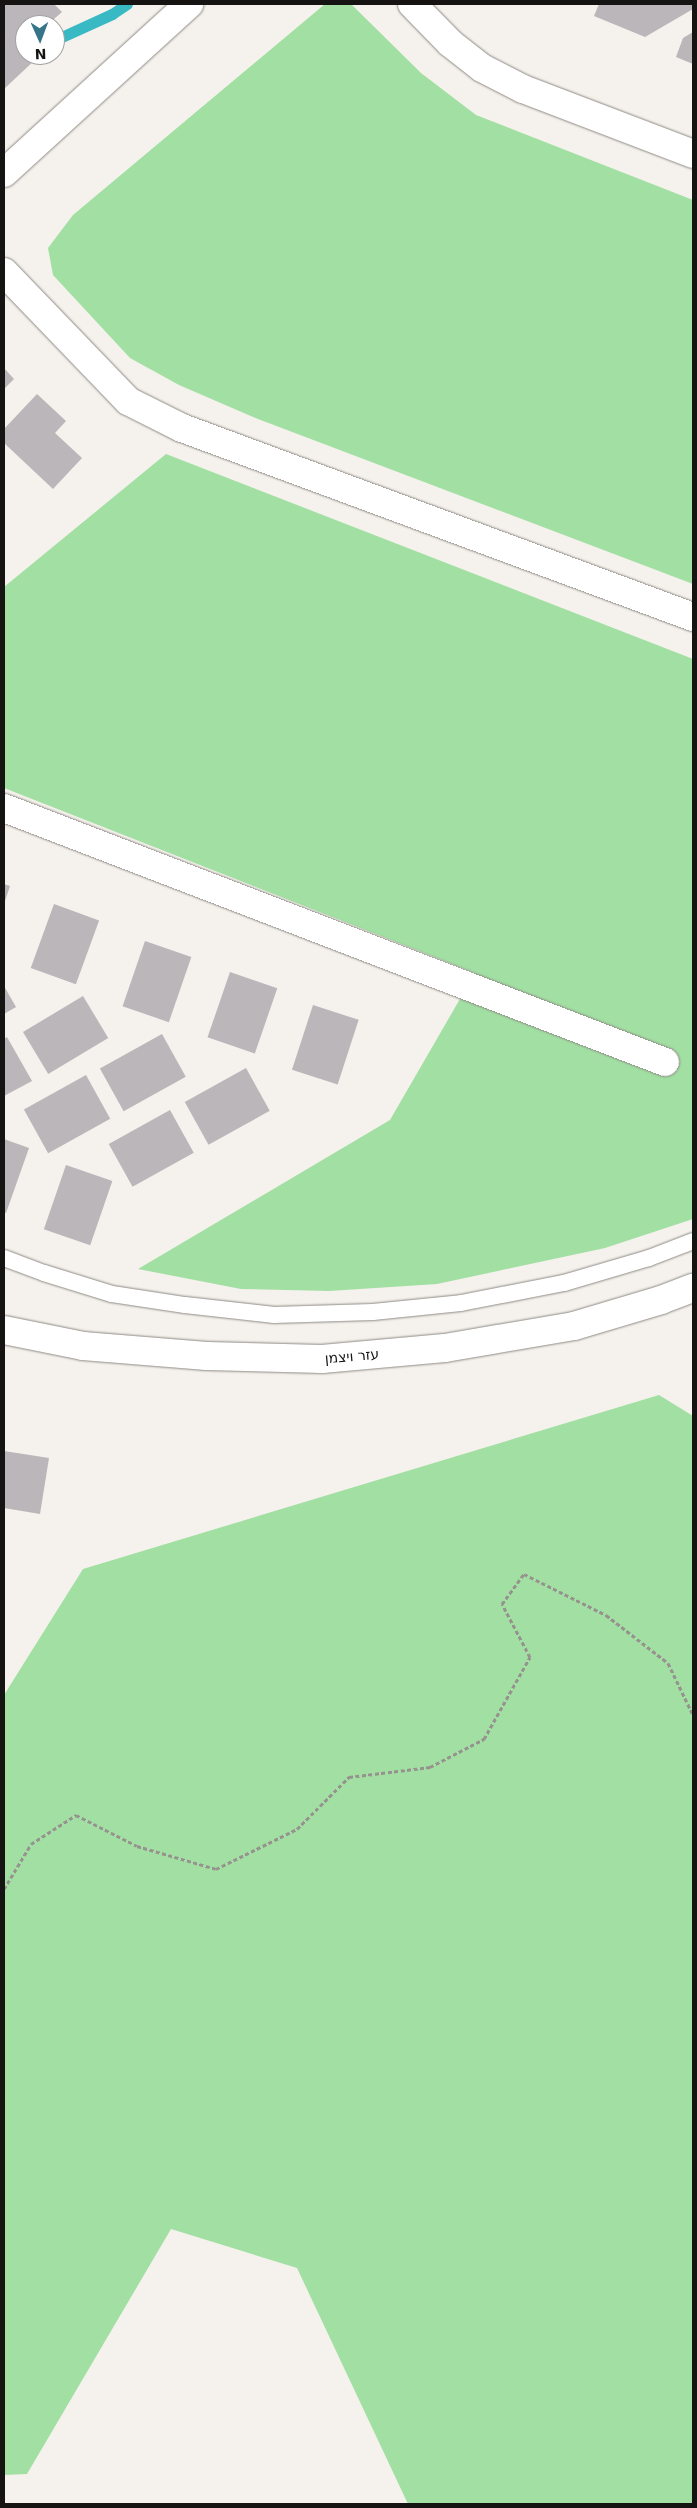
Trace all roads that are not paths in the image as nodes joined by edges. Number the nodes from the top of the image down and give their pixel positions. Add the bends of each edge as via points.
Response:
1 (189, 4) edge
2 (412, 4) edge
3 (693, 154) edge
4 (4, 173) edge
5 (4, 272) edge
6 (693, 617) edge
7 (4, 808) edge
8 (665, 1062) dead end
9 (693, 1241) edge
10 (4, 1258) edge
11 (693, 1288) edge
12 (4, 1330) edge

1 - 4 street
2 - 3 street via 450,43 482,68 523,89
5 - 6 street via 128,401 182,428
7 - 8 street
9 - 10 lane via 649,1258 564,1283 461,1303 353,1313 274,1314 112,1294
11 - 12 street, עזר ויצמן via 574,1326 445,1348 322,1359 208,1356 84,1346

